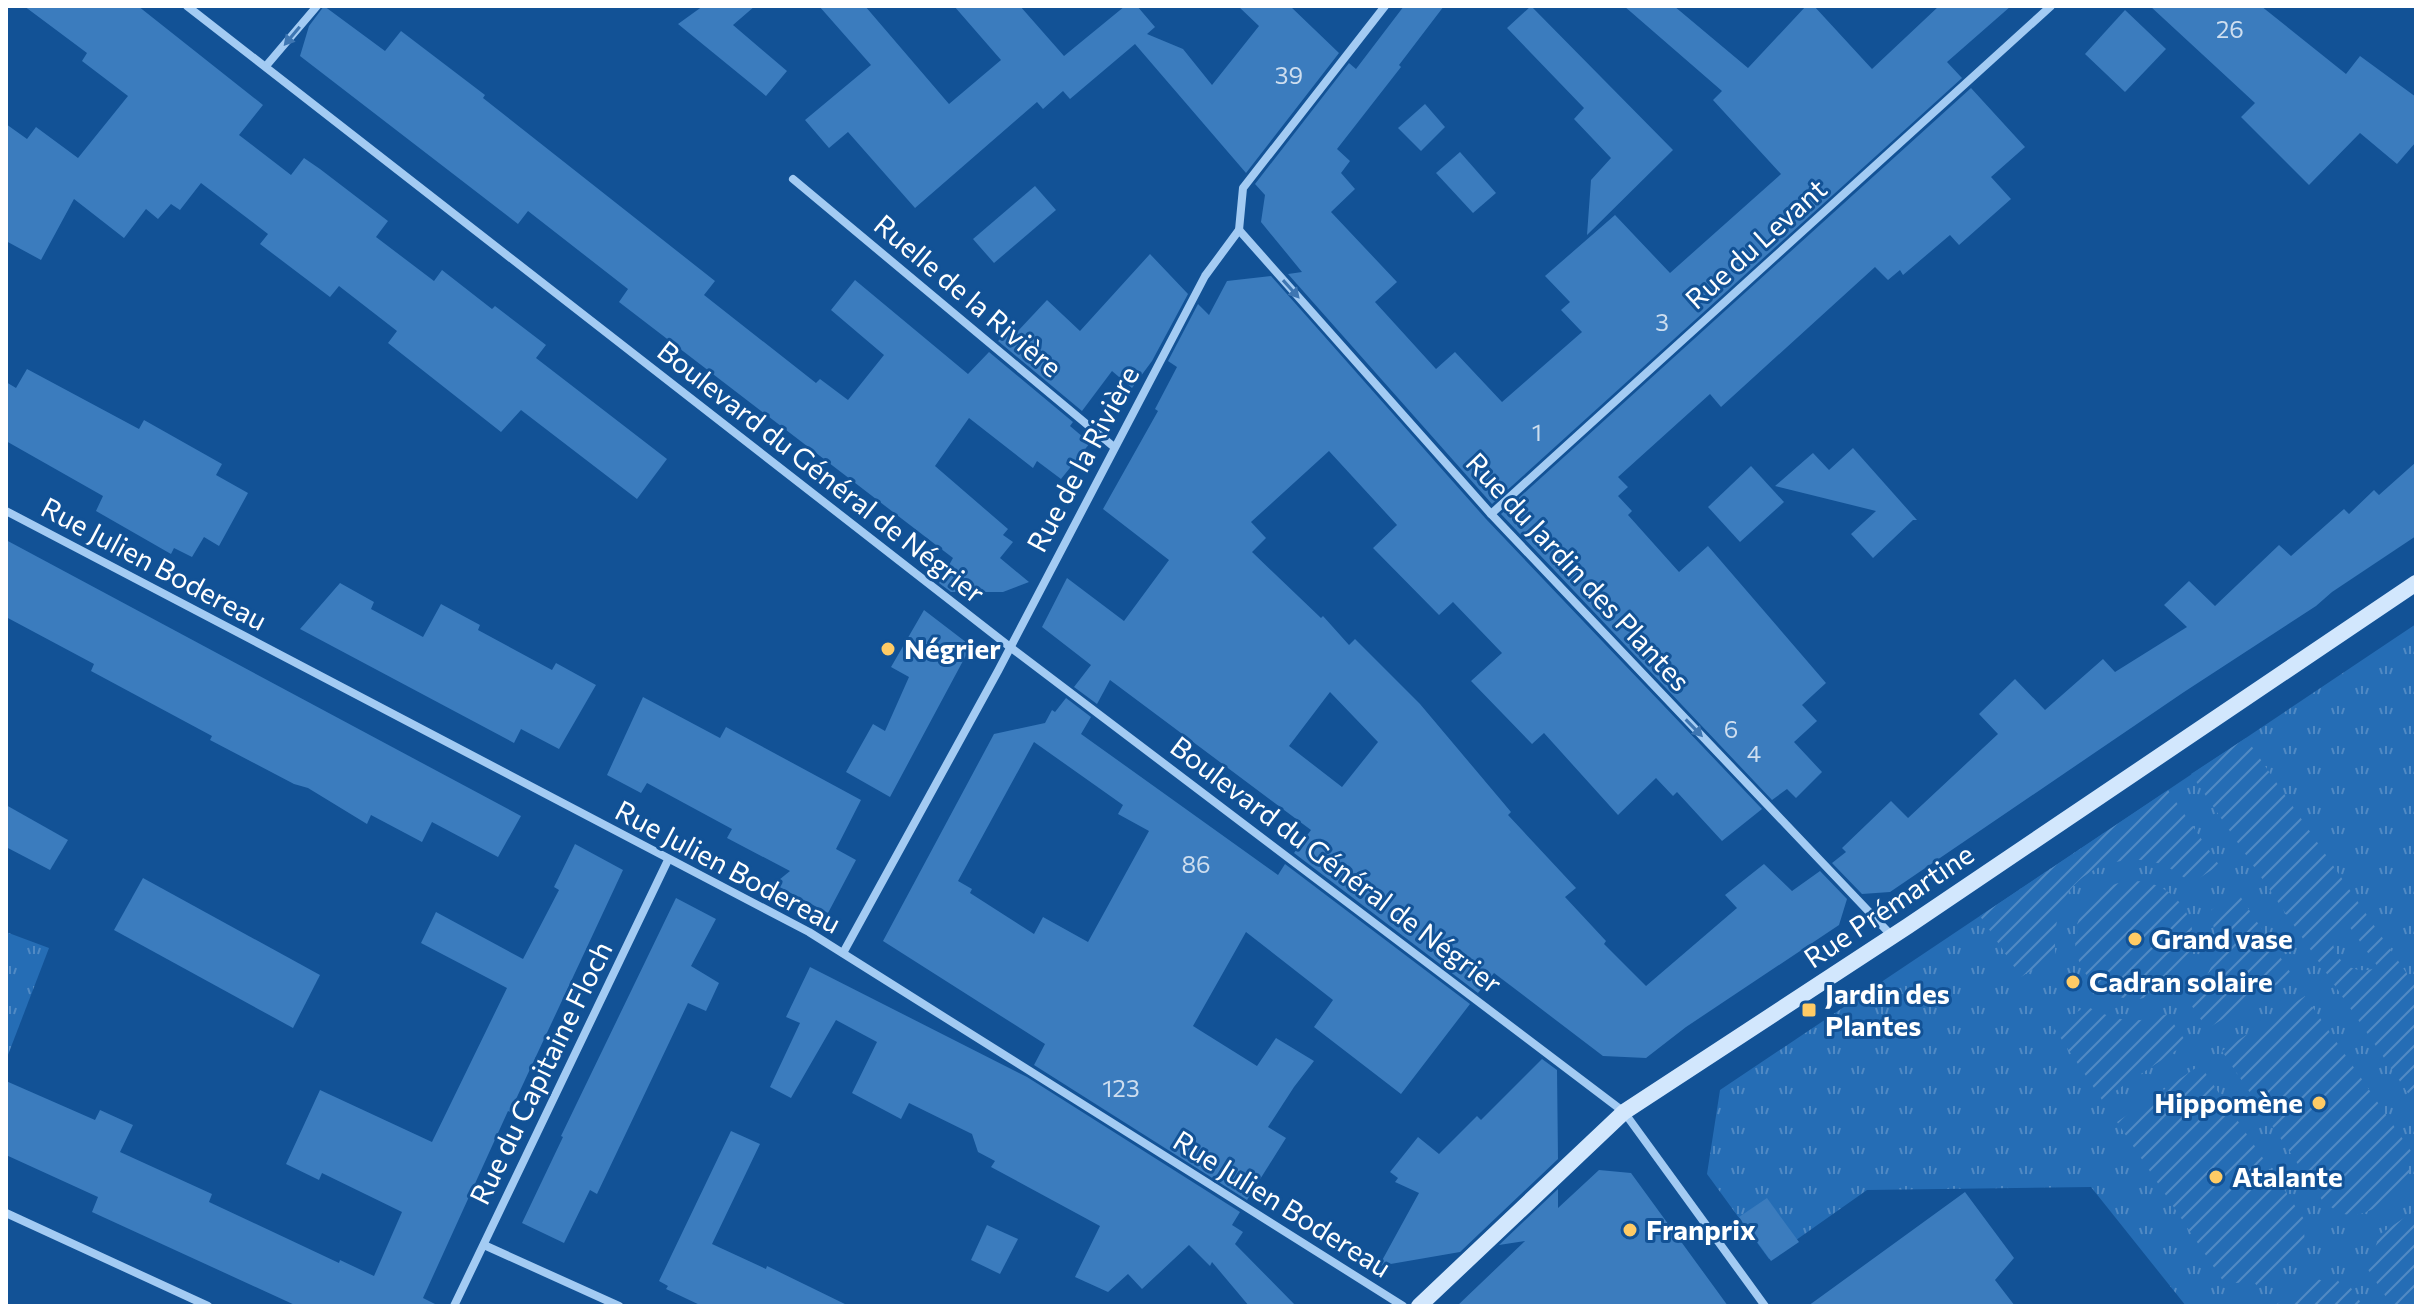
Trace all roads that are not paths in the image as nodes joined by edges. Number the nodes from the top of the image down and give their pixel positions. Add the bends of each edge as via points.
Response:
1 (187, 6) edge
2 (317, 6) edge
3 (1385, 6) edge
4 (2051, 6) edge
5 (266, 66) junction
6 (793, 179) dead end
7 (1239, 230) junction
8 (1114, 447) junction
9 (6, 511) edge
10 (1491, 514) junction
11 (2416, 583) edge
12 (1010, 647) junction
13 (668, 860) junction
14 (1892, 936) junction
15 (843, 953) junction
16 (1624, 1112) junction
17 (6, 1213) edge
18 (484, 1245) junction
19 (208, 1306) edge
20 (454, 1306) edge
21 (619, 1306) edge
22 (1403, 1306) edge
23 (1419, 1306) edge
24 (1765, 1306) edge

1 - 5 street, Boulevard du Général de Négrier
2 -> 5 street
3 - 7 street via 1243,188
4 - 10 street, Rue du Levant
5 - 12 street, Boulevard du Général de Négrier
6 - 8 street, Ruelle de la Rivière
7 - 8 street, Rue de la Rivière via 1205,276
7 -> 10 street, Rue du Jardin des Plantes
8 - 12 street, Rue de la Rivière
9 - 13 street, Rue Julien Bodereau
10 -> 14 street, Rue du Jardin des Plantes
11 - 14 street, Rue Prémartine
12 - 15 street, Rue de la Rivière
12 - 16 street, Boulevard du Général de Négrier
13 - 15 street, Rue Julien Bodereau
13 - 18 street, Rue du Capitaine Floch
14 - 16 street, Rue Prémartine
15 - 22 street, Rue Julien Bodereau
16 - 23 street, Rue Prémartine
16 - 24 street, Boulevard du Général de Négrier
17 - 19 street
18 - 20 street, Rue du Capitaine Floch
18 - 21 street

